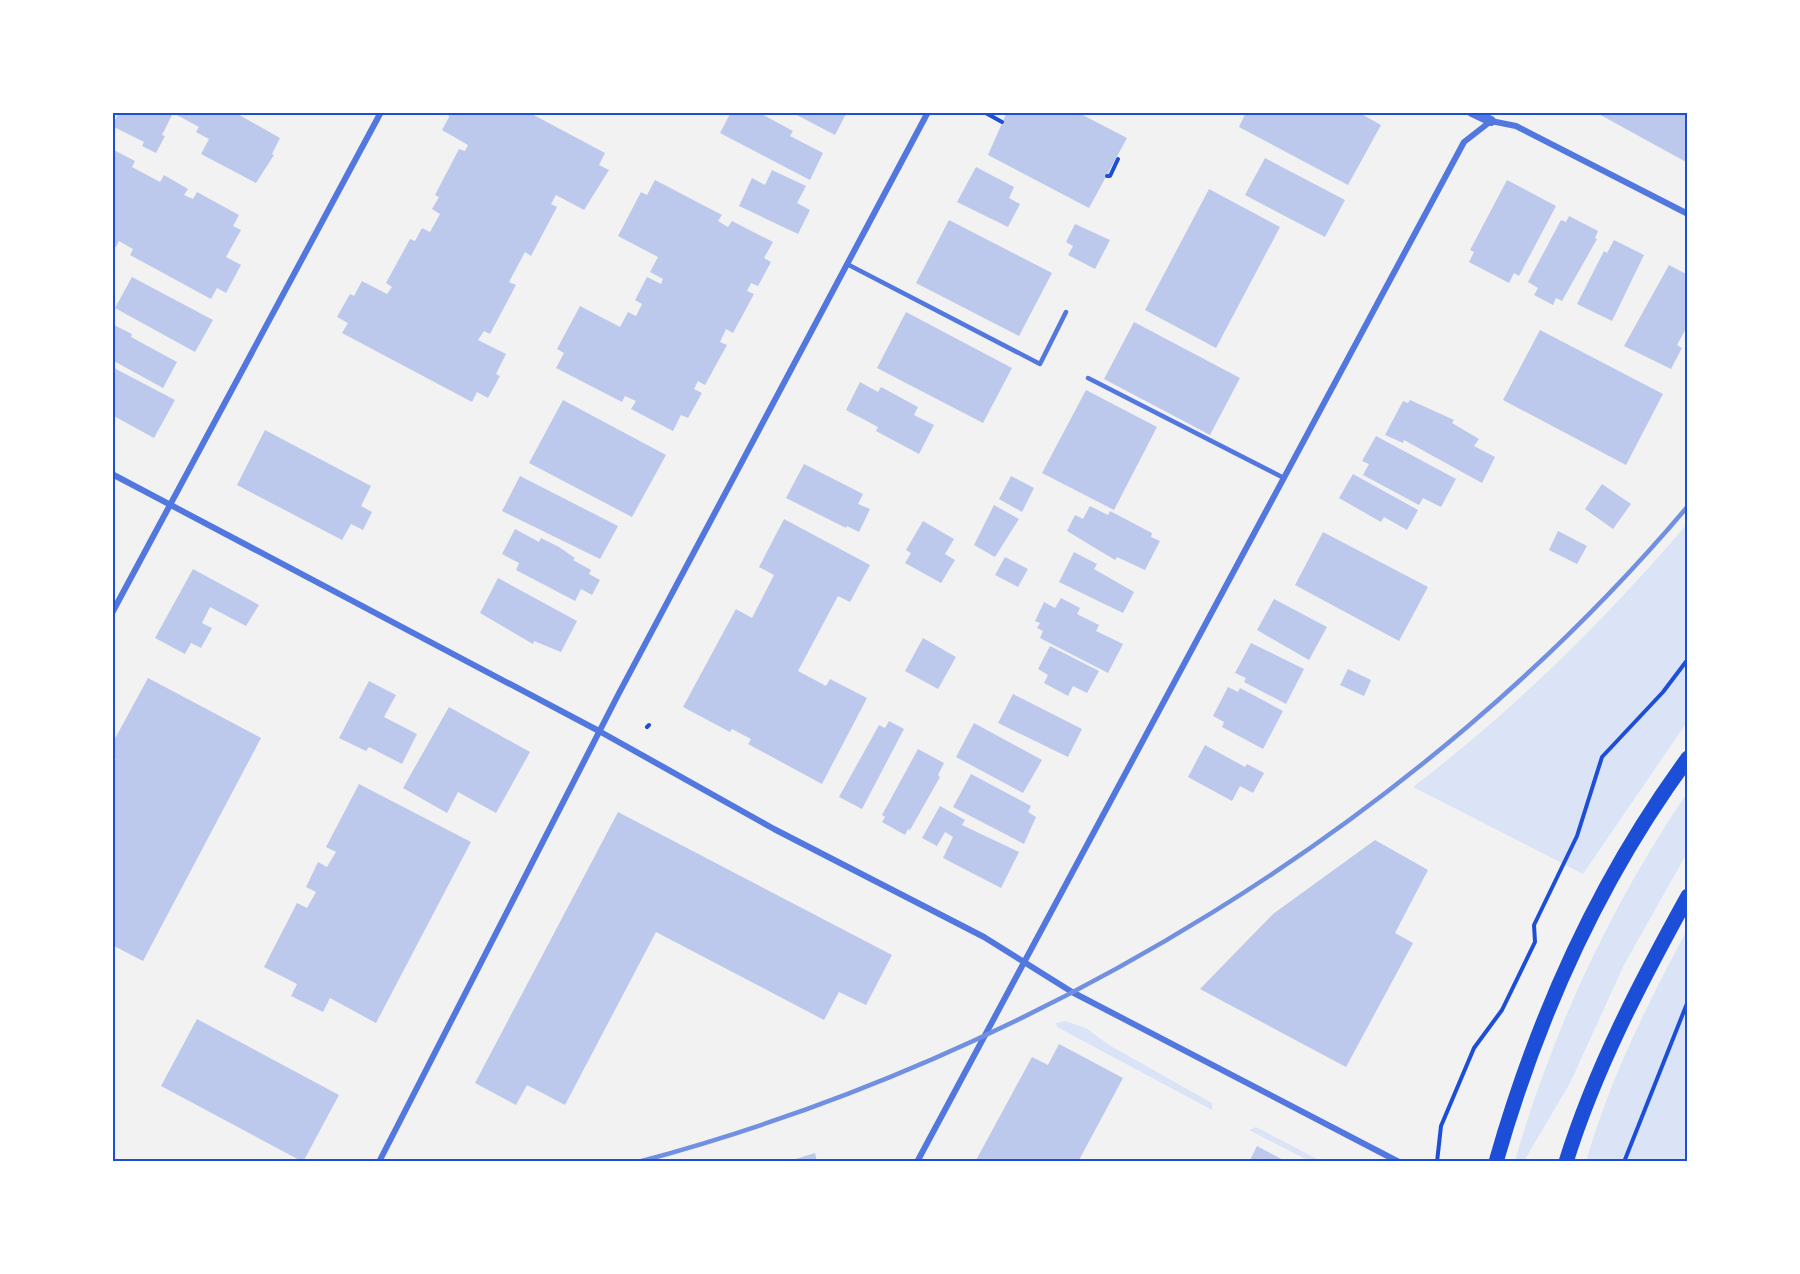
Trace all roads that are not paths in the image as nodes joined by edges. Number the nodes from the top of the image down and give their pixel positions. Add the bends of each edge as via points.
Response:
1 (381, 112) edge
2 (928, 112) edge
3 (1472, 112) edge
4 (1490, 117) edge
5 (1688, 214) edge
6 (847, 264) junction
7 (1065, 312) dead end
8 (1088, 378) dead end
9 (112, 474) edge
10 (1282, 477) junction
11 (170, 504) junction
12 (112, 613) edge
13 (599, 731) junction
14 (1688, 758) edge
15 (1688, 896) edge
16 (1023, 962) junction
17 (380, 1161) edge
18 (917, 1161) edge
19 (1400, 1161) edge
20 (1496, 1161) edge
21 (1566, 1161) edge

1 - 11 street
2 - 6 street
3 - 4 street
4 - 5 street via 1516,126
4 - 10 street via 1464,142
6 - 7 lane via 1040,364
6 - 13 street
8 - 10 lane
9 - 11 street
10 - 16 street
11 - 12 street
11 - 13 street
13 - 16 street
13 - 17 street
14 - 20 main road via 1627,851 1566,968 1523,1076
15 - 21 main road via 1610,1049
16 - 18 street
16 - 19 street via 1062,987

